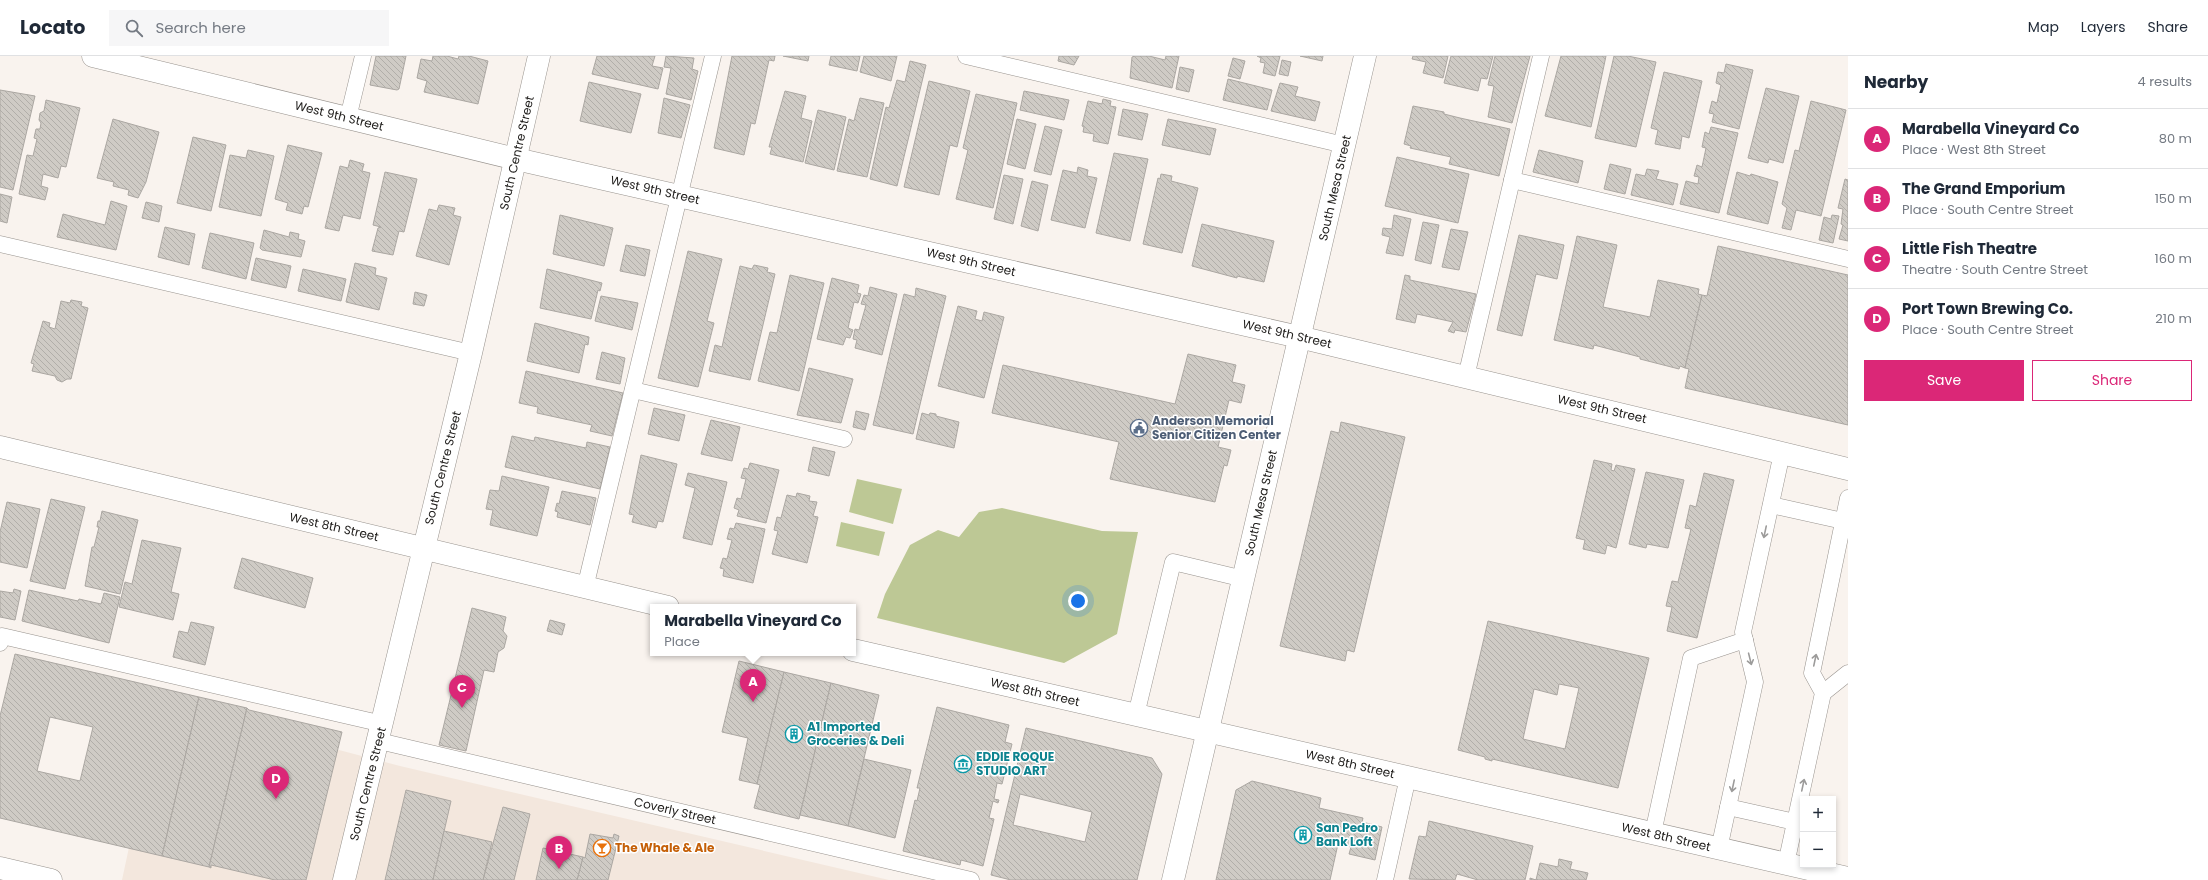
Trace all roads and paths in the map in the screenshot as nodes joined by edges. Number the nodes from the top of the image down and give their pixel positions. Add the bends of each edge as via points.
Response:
1 (93, 56) edge
2 (363, 56) edge
3 (539, 56) edge
4 (714, 56) edge
5 (966, 56) edge
6 (1365, 56) edge
7 (1541, 56) edge
8 (348, 118) junction
9 (1344, 145) junction
10 (516, 158) junction
11 (1512, 180) junction
12 (680, 196) junction
13 (0, 244) edge
14 (1848, 259) edge
15 (1299, 337) junction
16 (471, 353) junction
17 (1466, 377) junction
18 (633, 390) junction
19 (844, 439) dead end
20 (0, 447) edge
21 (1782, 453) junction
22 (1848, 469) edge
23 (1848, 498) edge
24 (1771, 505) junction
25 (1843, 521) junction
26 (423, 548) junction
27 (1244, 579) junction
28 (585, 588) junction
29 (655, 604) edge
30 (1745, 640) junction
31 (0, 643) edge
32 (856, 651) edge
33 (1848, 673) edge
34 (1823, 693) junction
35 (1136, 715) junction
36 (1208, 732) junction
37 (381, 733) junction
38 (1408, 777) junction
39 (1728, 807) junction
40 (1795, 822) junction
41 (1653, 833) junction
42 (1720, 849) junction
43 (1786, 864) junction
44 (0, 868) edge
45 (1848, 878) edge
46 (51, 880) edge
47 (344, 880) edge
48 (970, 880) edge
49 (1173, 880) edge
50 (1385, 880) edge

1 - 8 street, West 9th Street
2 - 8 lane
3 - 10 street, South Centre Street
4 - 12 lane
5 - 9 lane
6 - 9 street, South Mesa Street
7 - 11 lane
8 - 10 street, West 9th Street
9 - 15 street, South Mesa Street
10 - 12 street, West 9th Street
10 - 16 street, South Centre Street
11 - 14 lane
11 - 17 lane
12 - 15 street, West 9th Street
12 - 18 lane
13 - 16 lane
15 - 17 street, West 9th Street
15 - 27 street, South Mesa Street
16 - 26 street, South Centre Street
17 - 21 street, West 9th Street
18 - 19 lane
18 - 28 lane
20 - 26 street, West 8th Street
21 - 22 street, West 9th Street
21 - 24 lane
23 - 25 lane
24 - 25 lane
24 -> 30 lane via 1743,632
34 -> 25 lane via 1812,673
26 - 28 street, West 8th Street
26 - 37 street, South Centre Street
27 - 35 lane via 1173,562
27 - 36 street, South Mesa Street
28 - 29 street, West 8th Street
30 -> 39 lane via 1755,682
30 - 41 lane via 1691,658
31 - 37 lane, Coverly Street via 2,636
32 - 35 street, West 8th Street
33 - 34 lane
40 -> 34 lane
35 - 36 street, West 8th Street
36 - 38 street, West 8th Street
36 - 49 street, South Mesa Street
37 - 47 street, South Centre Street
37 - 48 lane, Coverly Street
38 - 41 street, West 8th Street
38 - 50 lane
39 - 40 lane
39 - 42 lane
40 - 43 lane
41 - 42 street, West 8th Street
42 - 43 street, West 8th Street
43 - 45 street, West 8th Street
44 - 46 street

